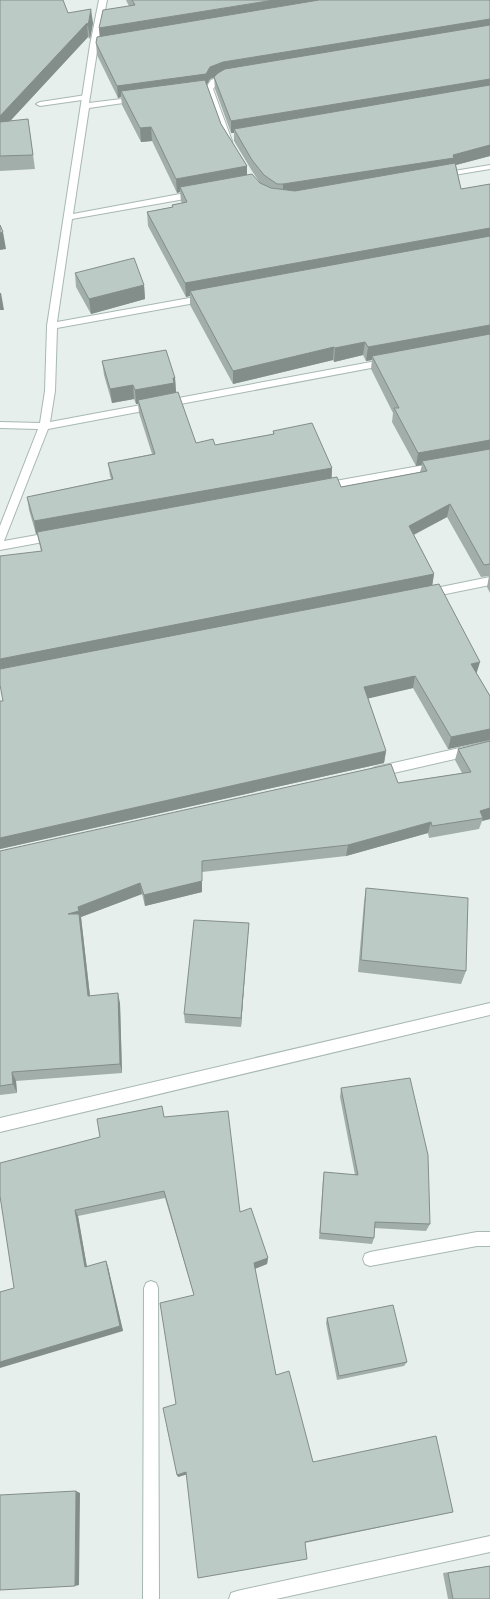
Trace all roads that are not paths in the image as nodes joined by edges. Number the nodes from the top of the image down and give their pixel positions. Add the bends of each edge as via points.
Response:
1 (103, 0) edge
2 (239, 75) edge
3 (147, 97) edge
4 (85, 102) junction
5 (40, 104) dead end
6 (231, 140) edge
7 (490, 167) edge
8 (435, 176) edge
9 (207, 192) edge
10 (68, 217) junction
11 (216, 296) edge
12 (52, 326) junction
13 (396, 360) edge
14 (0, 425) edge
15 (44, 426) junction
16 (443, 466) edge
17 (311, 490) edge
18 (62, 534) edge
19 (0, 538) edge
20 (0, 546) edge
21 (490, 581) edge
22 (412, 596) edge
23 (490, 746) edge
24 (366, 774) edge
25 (490, 1009) edge
26 (0, 1125) edge
27 (490, 1239) edge
28 (370, 1259) dead end
29 (151, 1288) dead end
30 (490, 1544) edge
31 (151, 1599) edge
32 (237, 1599) edge

1 - 4 street via 98,45
2 - 6 street via 223,77 205,89
3 - 4 street
4 - 5 street
4 - 10 street
7 - 8 street
9 - 10 street
10 - 12 street
11 - 12 street
12 - 15 street via 50,391
13 - 15 street
14 - 15 street
15 - 19 street
16 - 17 street
18 - 20 street
21 - 22 street
23 - 24 street
25 - 26 street
27 - 28 street via 477,1239
29 - 31 street
30 - 32 street

